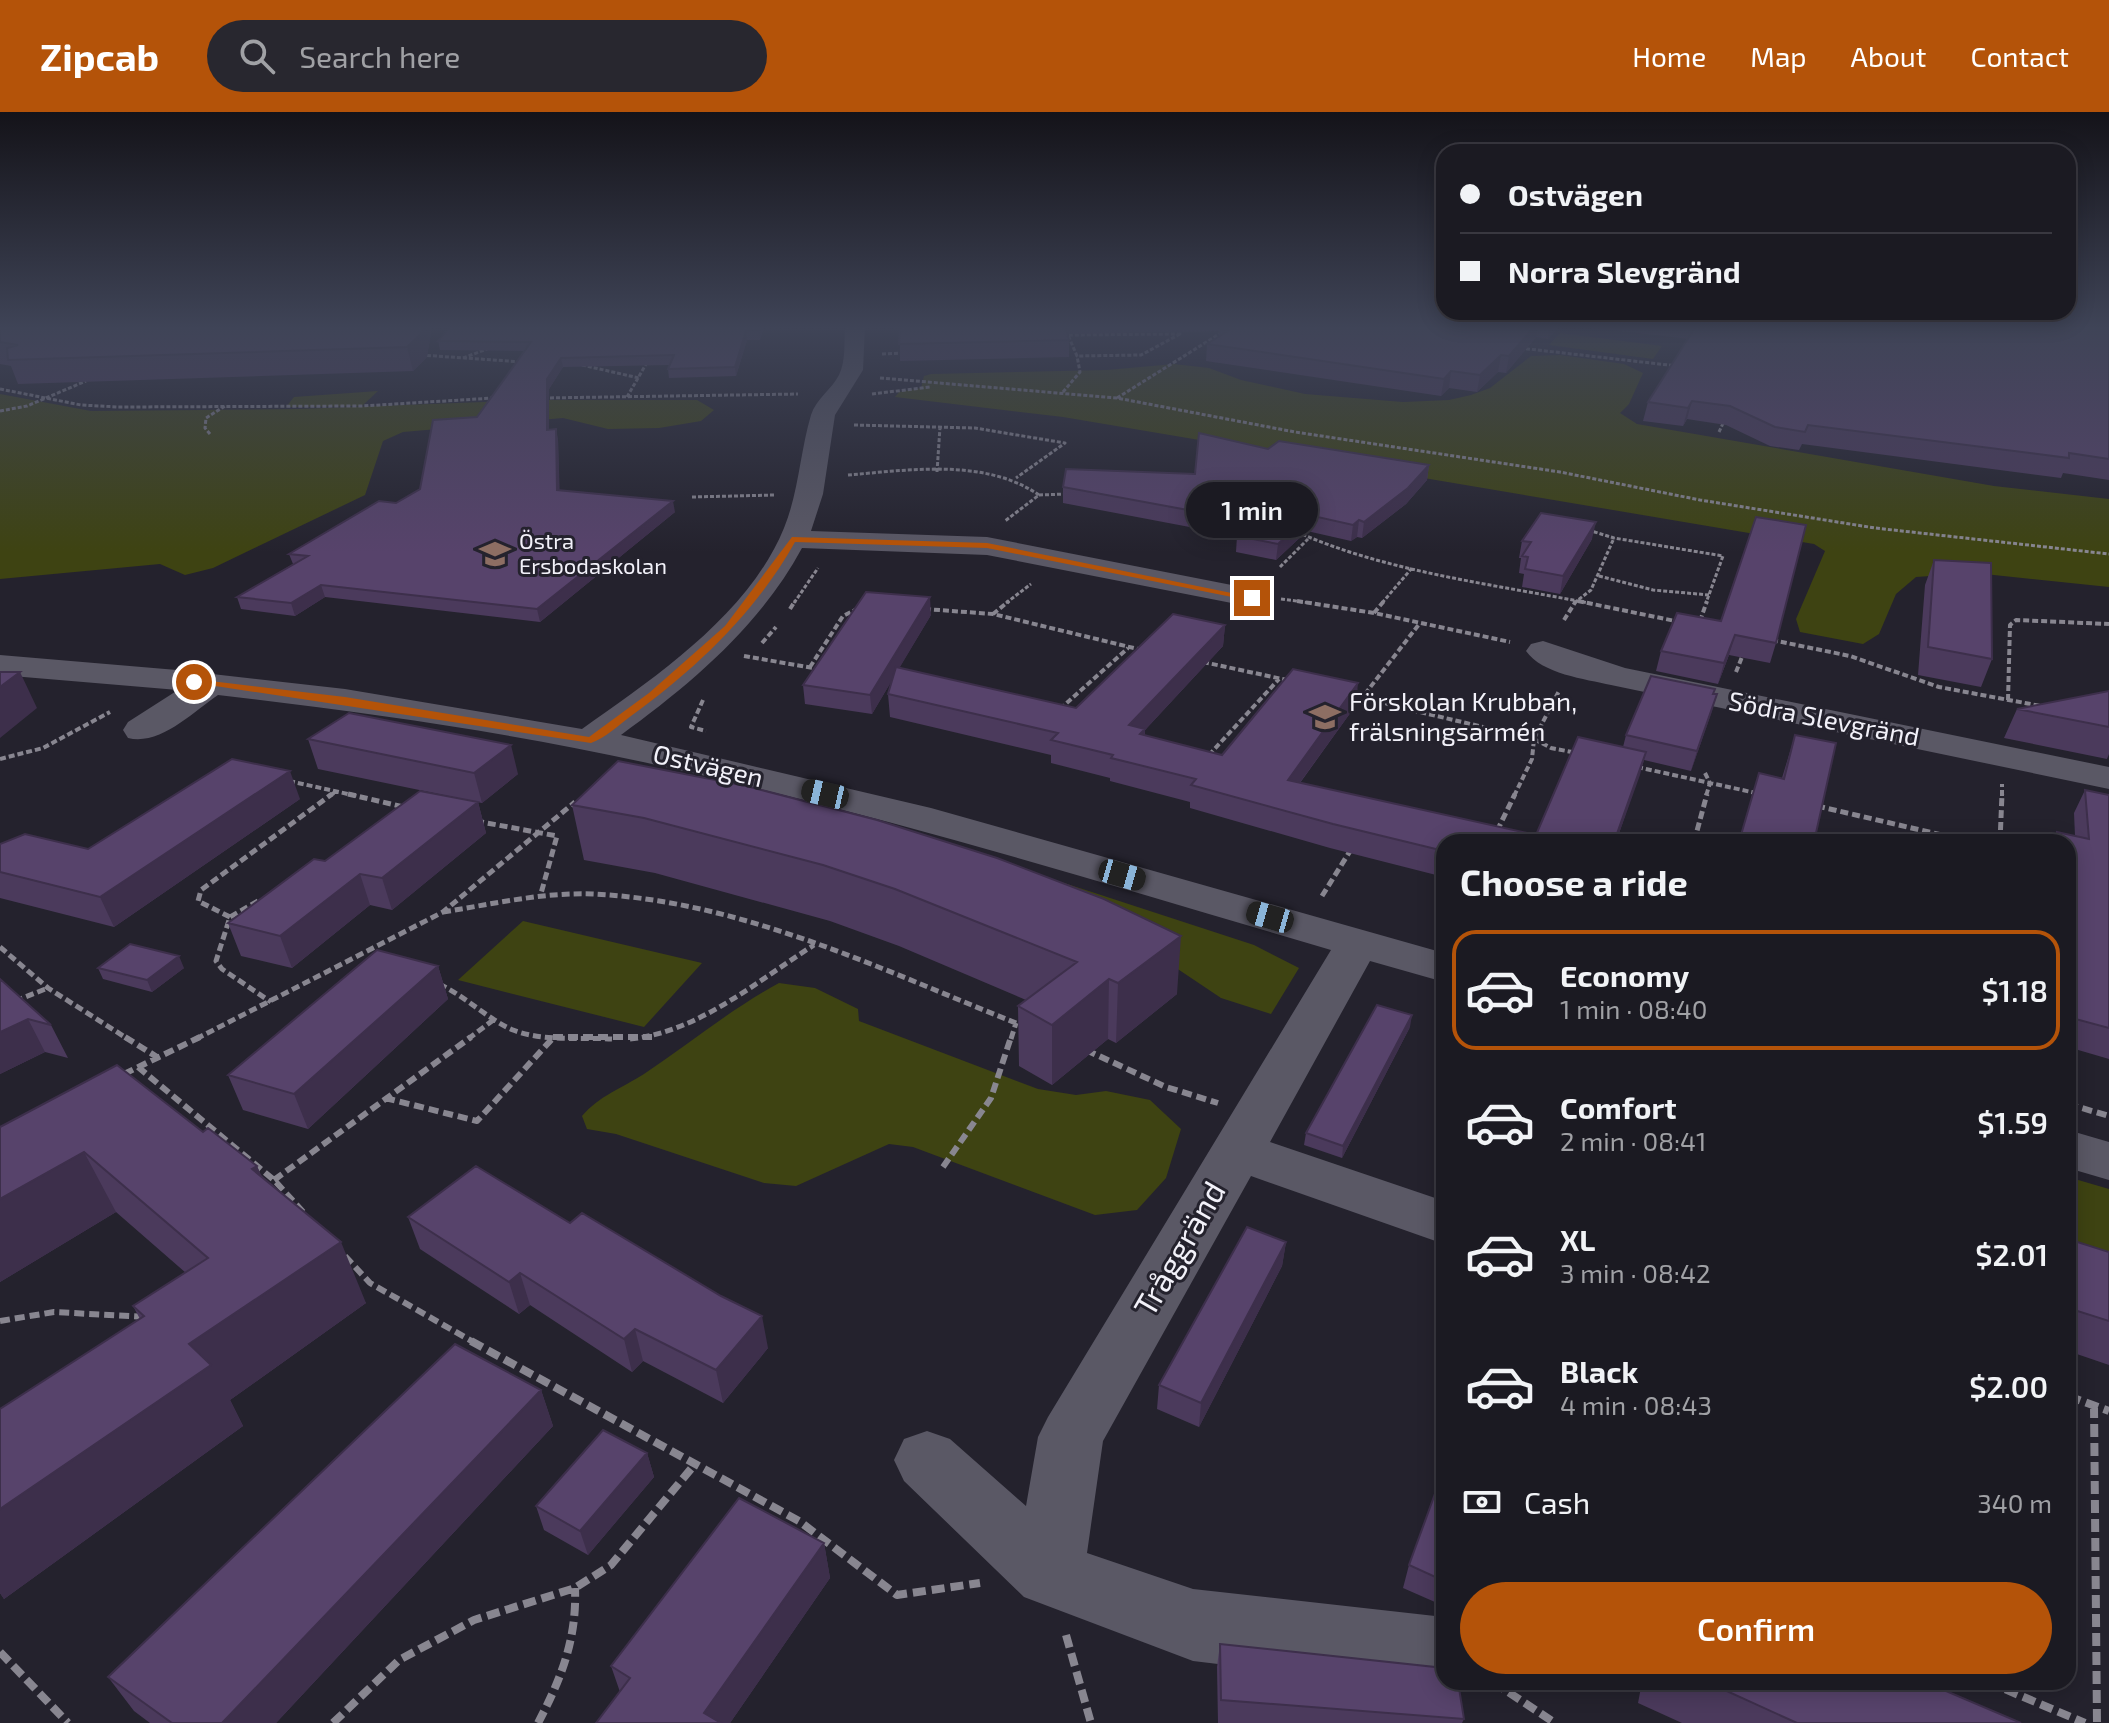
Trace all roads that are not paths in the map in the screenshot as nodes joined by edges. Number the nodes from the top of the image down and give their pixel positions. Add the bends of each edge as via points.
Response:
1 (839, 401) edge
2 (792, 539) junction
3 (1252, 598) road end
4 (1558, 658) road end
5 (0, 665) edge
6 (212, 684) junction
7 (165, 721) dead end
8 (591, 740) junction
9 (2109, 778) edge
10 (1347, 922) junction
11 (1436, 964) edge
12 (1247, 1133) junction
13 (2076, 1151) edge
14 (2109, 1161) edge
15 (1436, 1219) edge
16 (927, 1460) dead end
17 (1049, 1573) junction
18 (1436, 1653) edge

1 - 2 street via 824,410 810,495
2 - 3 street via 1000,532 1059,560
2 - 8 street via 729,628 653,696
4 - 9 street, Södra Slevgränd
5 - 6 street, Ostvägen
6 - 7 street
6 - 8 street, Ostvägen
8 - 10 street, Ostvägen
10 - 11 street, Ostvägen
10 - 12 street, Tråggränd
12 - 15 street
12 - 17 street, Tråggränd via 1071,1437
13 - 14 street
16 - 17 street
17 - 18 street via 1193,1625

